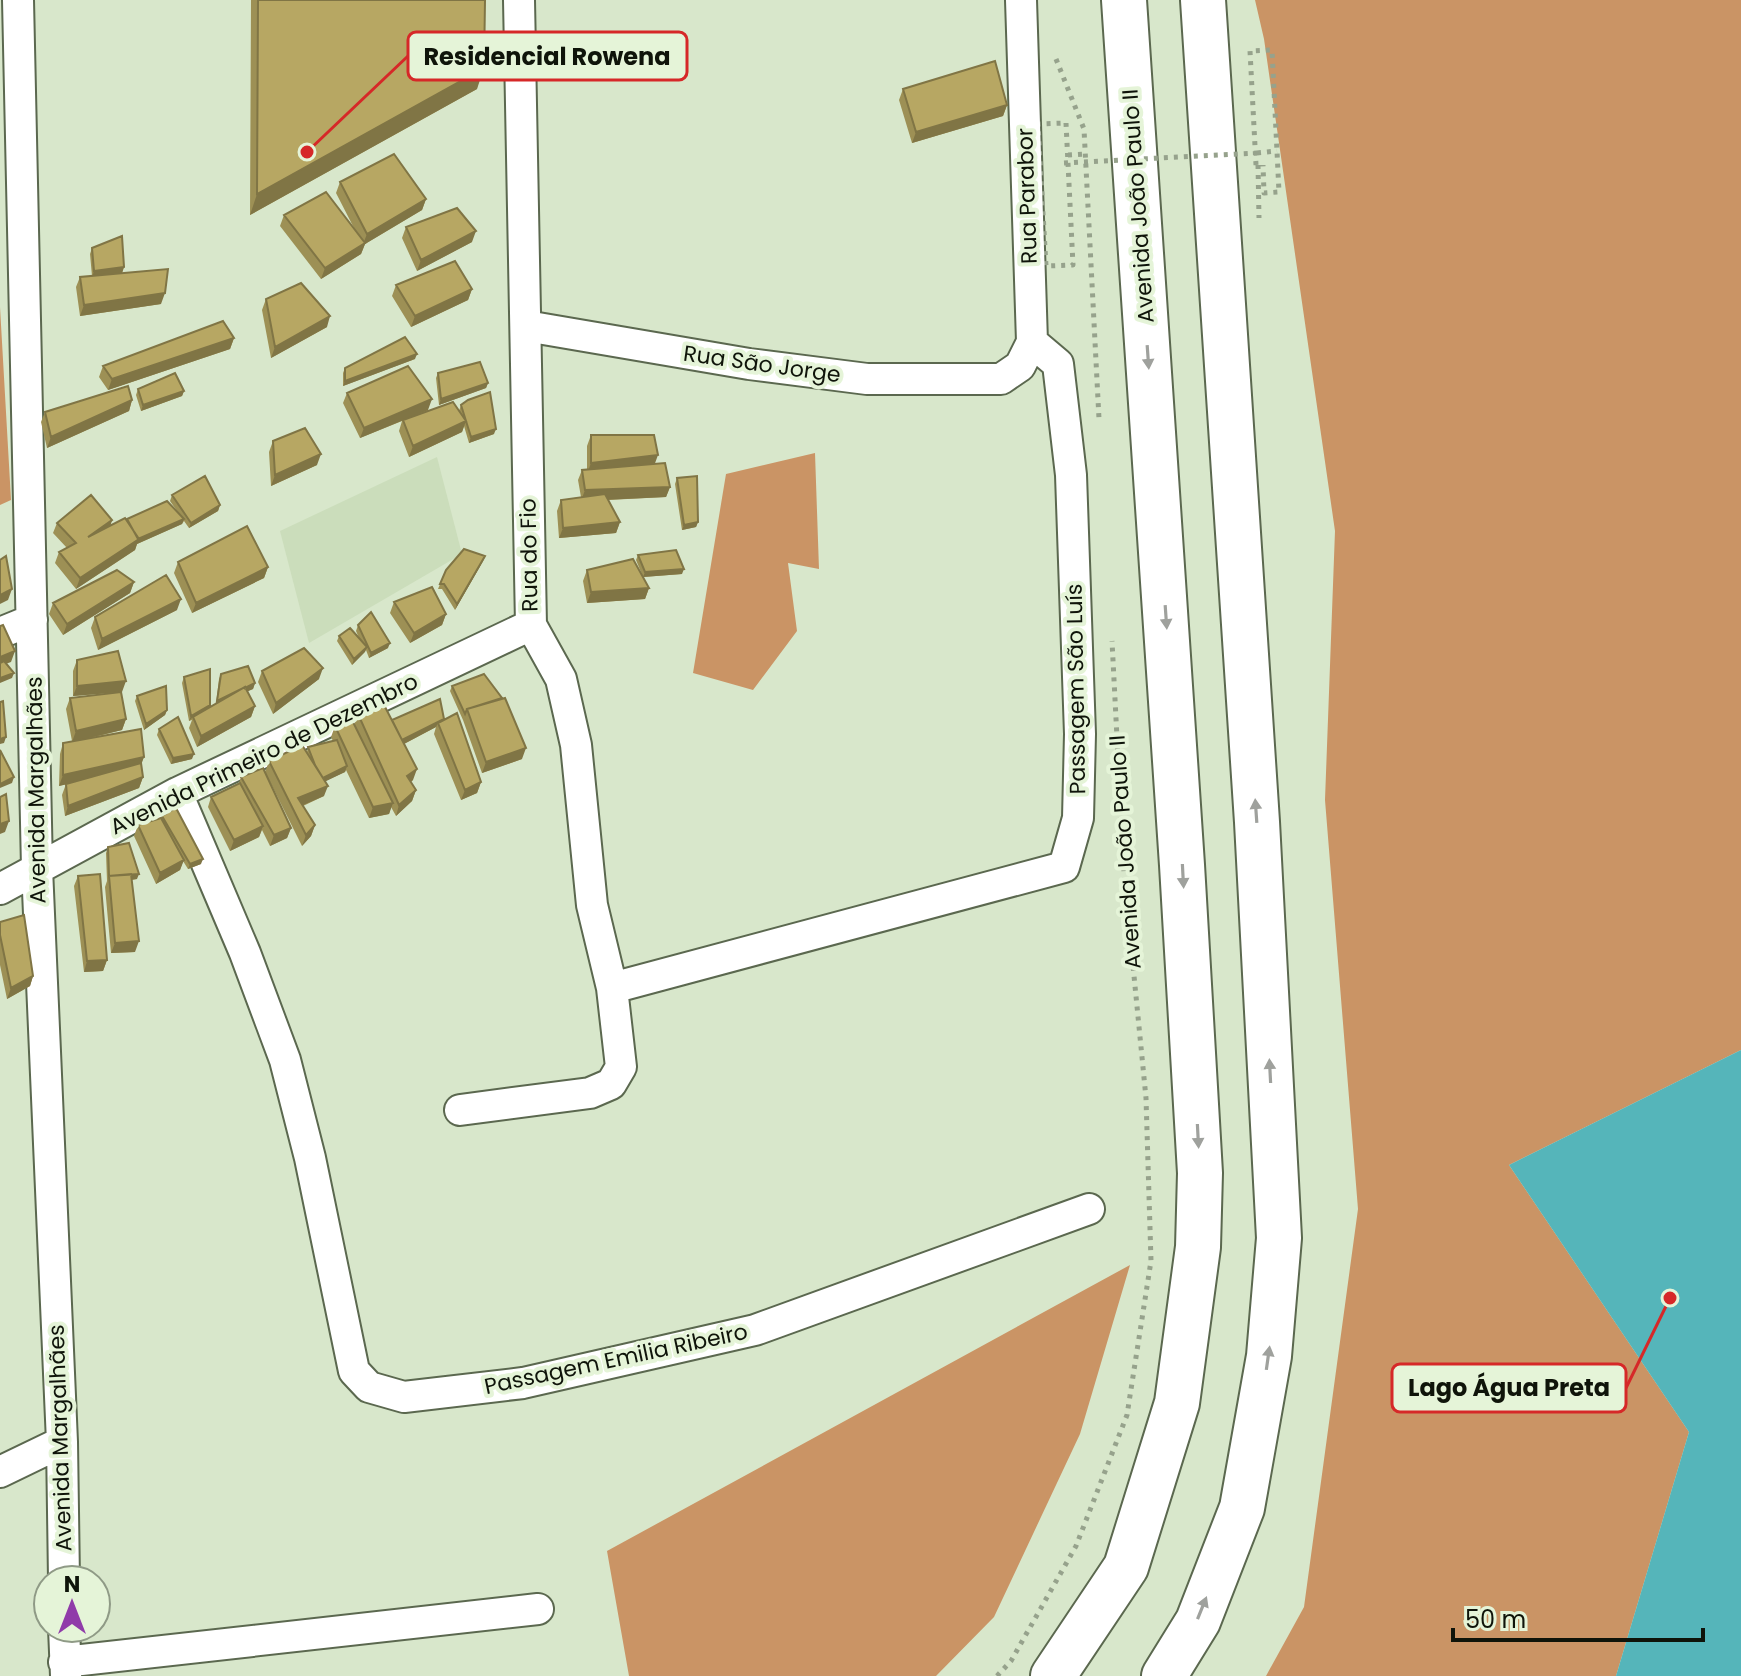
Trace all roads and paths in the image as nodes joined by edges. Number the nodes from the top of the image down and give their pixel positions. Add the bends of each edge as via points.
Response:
1 (18, 0) edge
2 (519, 0) edge
3 (1021, 0) edge
4 (1124, 0) edge
5 (1203, 0) edge
6 (1055, 57) dead end
7 (1277, 151) junction
8 (1085, 154) junction
9 (1068, 155) dead end
10 (1064, 163) dead end
11 (526, 326) junction
12 (1032, 342) junction
13 (1100, 434) dead end
14 (32, 620) junction
15 (531, 625) junction
16 (1111, 631) dead end
17 (0, 633) edge
18 (177, 793) junction
19 (37, 868) junction
20 (0, 889) edge
21 (612, 988) junction
22 (460, 1110) dead end
23 (1089, 1209) dead end
24 (62, 1442) junction
25 (0, 1472) edge
26 (64, 1564) edge
27 (538, 1609) dead end
28 (64, 1644) edge
29 (65, 1669) edge
30 (997, 1676) edge
31 (1053, 1676) edge
32 (1164, 1676) edge

1 - 14 street, Avenida Margalhães
2 - 11 street, Rua do Fio
3 - 12 street, Rua Parabor
4 -> 31 main road, Avenida João Paulo II via 1183,881 1200,1173 1198,1247 1177,1403 1126,1567
32 -> 5 main road via 1198,1621 1242,1508 1269,1356 1279,1238
6 - 8 path via 1084,129
7 - 7 path via 1279,192 1264,193 1250,51 1272,50
7 - 10 path, bridge
8 - 9 path
8 - 13 path
11 - 12 street, Rua São Jorge via 867,379 1001,379 1020,366
11 - 15 street, Rua do Fio
12 - 21 street, Passagem São Luís via 1058,364 1071,475 1080,734 1078,818 1064,867
14 - 17 street
14 - 19 street, Avenida Margalhães
15 - 18 street, Avenida Primeiro de Dezembro
15 - 21 street, Rua do Fio via 561,679 576,745 592,905
16 - 30 path, Avenida João Paulo II via 1124,874 1146,1098 1151,1261 1127,1415 1076,1546 1011,1661
18 - 19 street, Avenida Primeiro de Dezembro
18 - 23 street, Passagem Emilia Ribeiro via 285,1060 354,1371 369,1387 404,1397 523,1383 755,1330
19 - 20 street, Avenida Primeiro de Dezembro
19 - 24 street, Avenida Margalhães
21 - 22 street, Rua do Fio via 621,1067 611,1084 590,1093
24 - 25 street
24 - 26 street, Avenida Margalhães
27 - 29 street
28 - 29 street

